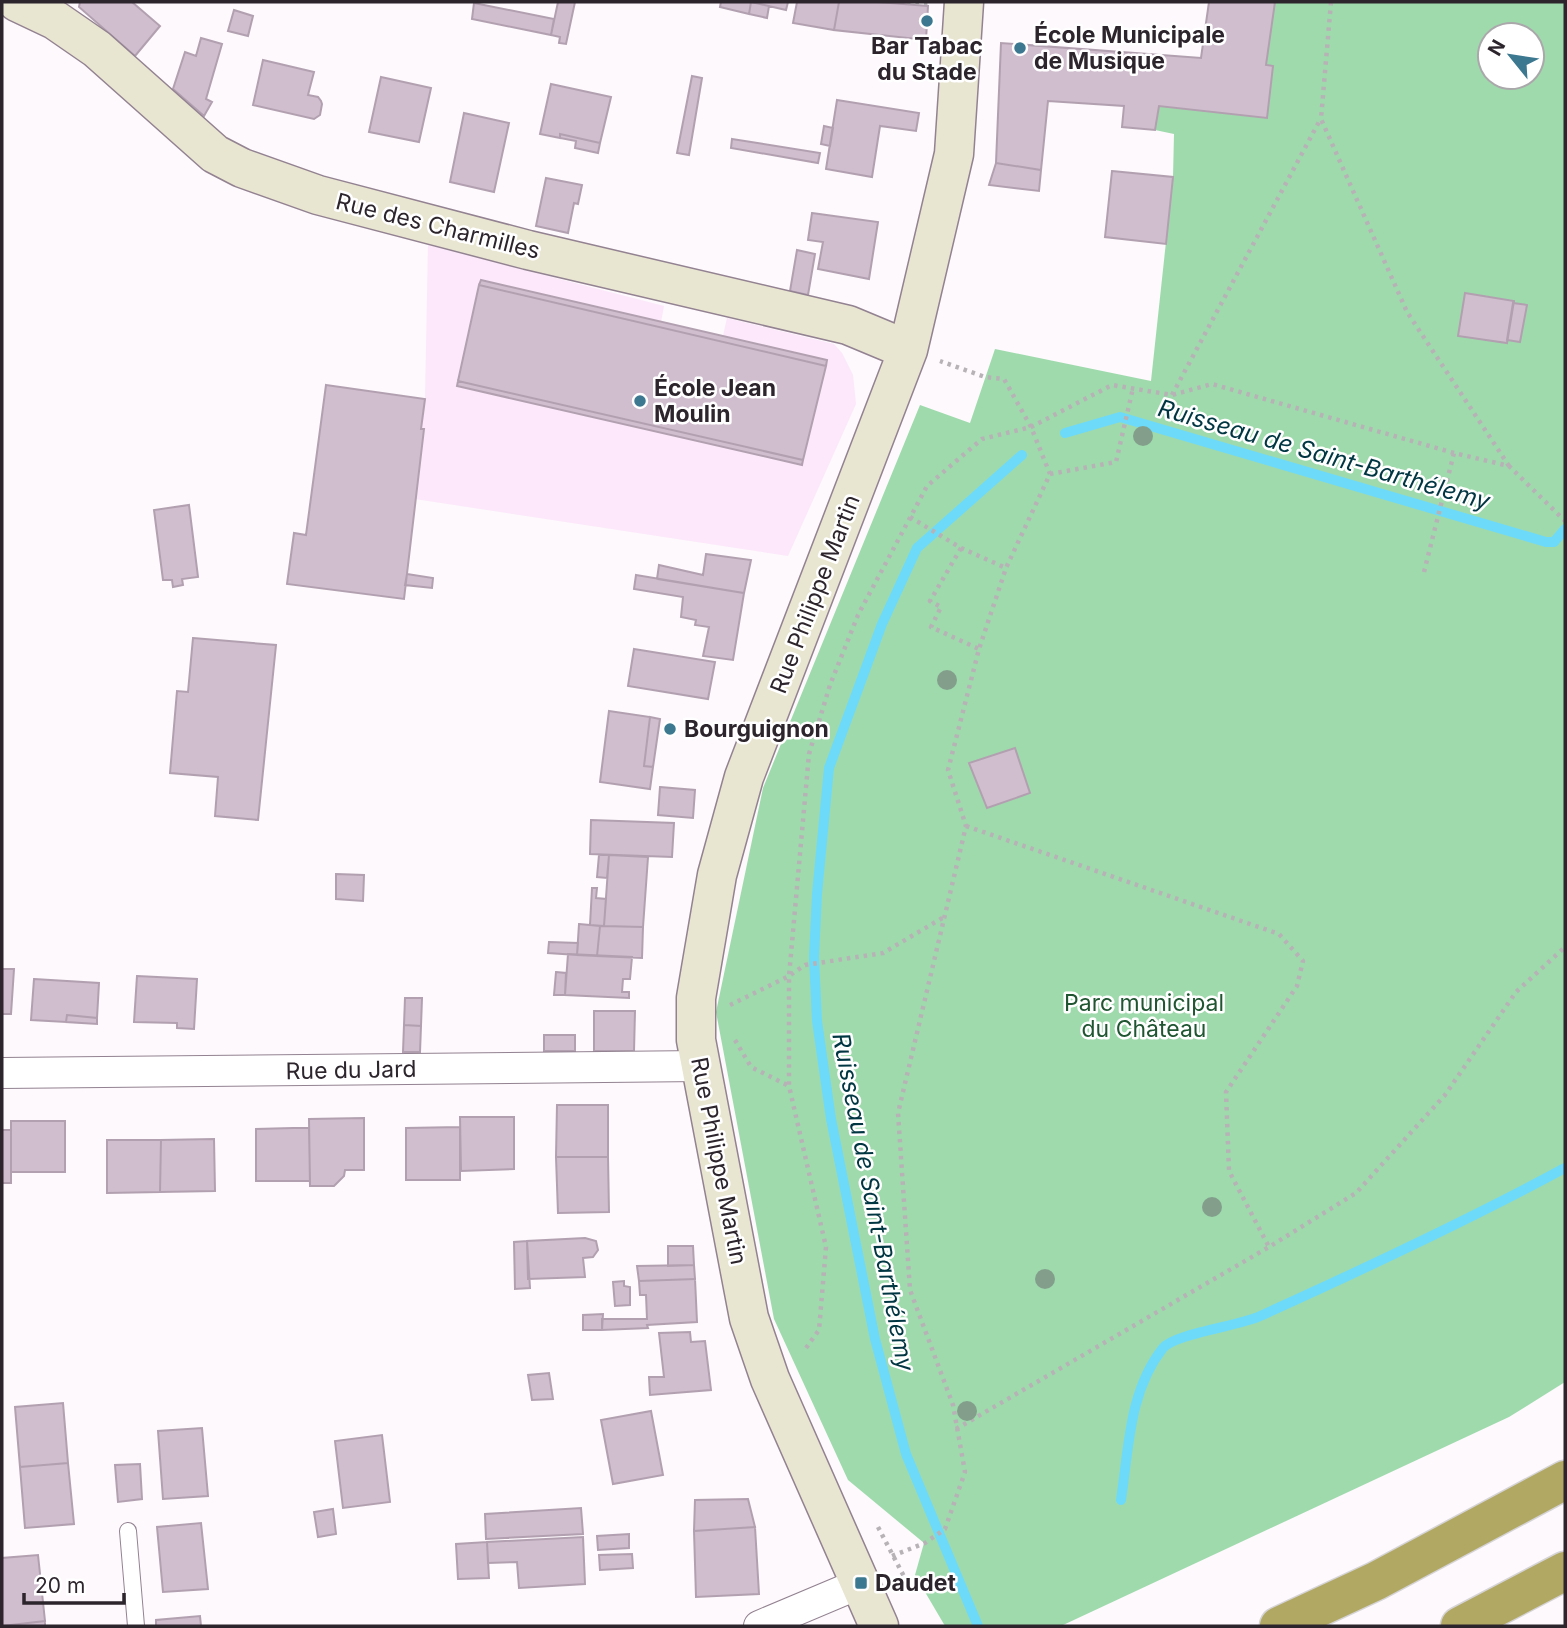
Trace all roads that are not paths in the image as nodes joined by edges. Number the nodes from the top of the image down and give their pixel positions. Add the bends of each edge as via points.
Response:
1 (17, 2) edge
2 (964, 2) edge
3 (908, 350) junction
4 (701, 1066) junction
5 (2, 1073) edge
6 (1565, 1480) edge
7 (128, 1531) dead end
8 (1565, 1571) edge
9 (861, 1583) junction
10 (768, 1623) edge
11 (136, 1626) edge
12 (879, 1626) edge
13 (1279, 1626) edge
14 (1460, 1626) edge

1 - 3 street, Rue des Charmilles via 55,20 97,49 215,154 242,169 318,195 528,250 848,325
2 - 3 street, Rue Philippe Martin via 954,154
3 - 4 street, Rue Philippe Martin via 744,777 718,875 696,998
4 - 5 street, Rue du Jard
4 - 9 street, Rue Philippe Martin via 749,1318 770,1379
6 - 13 highway via 1376,1581
7 - 11 lane
8 - 14 highway
9 - 10 street
9 - 12 street, Rue Philippe Martin

